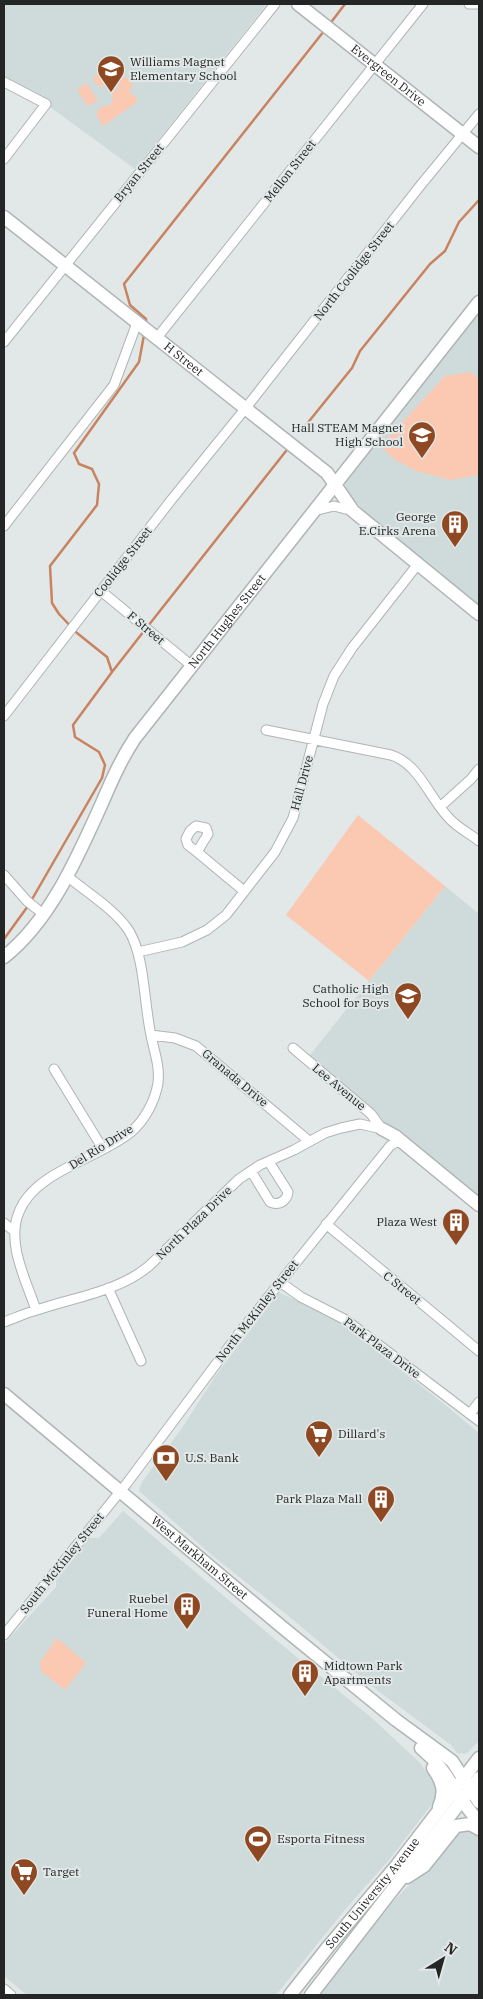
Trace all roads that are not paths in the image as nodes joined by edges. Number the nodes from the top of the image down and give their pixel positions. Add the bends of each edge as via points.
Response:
1 (275, 4) edge
2 (298, 4) edge
3 (423, 4) edge
4 (469, 4) edge
5 (477, 4) edge
6 (375, 64) junction
7 (4, 82) edge
8 (479, 114) edge
9 (463, 134) junction
10 (479, 147) edge
11 (4, 159) edge
12 (4, 218) edge
13 (64, 266) junction
14 (479, 302) edge
15 (139, 325) junction
16 (154, 337) junction
17 (4, 342) edge
18 (245, 409) junction
19 (335, 484) junction
20 (314, 511) junction
21 (353, 511) junction
22 (4, 526) edge
23 (418, 564) junction
24 (101, 591) junction
25 (479, 614) edge
26 (192, 666) junction
27 (4, 716) edge
28 (266, 730) dead end
29 (314, 738) junction
30 (479, 769) edge
31 (440, 807) junction
32 (479, 841) edge
33 (197, 852) dead end
34 (4, 875) edge
35 (67, 876) junction
36 (244, 891) junction
37 (34, 907) junction
38 (138, 952) junction
39 (4, 957) edge
40 (151, 1035) junction
41 (293, 1048) dead end
42 (54, 1069) dead end
43 (382, 1129) junction
44 (309, 1141) junction
45 (402, 1143) junction
46 (103, 1149) junction
47 (269, 1162) junction
48 (251, 1171) junction
49 (479, 1206) edge
50 (4, 1223) edge
51 (326, 1224) junction
52 (14, 1231) junction
53 (280, 1282) junction
54 (108, 1288) junction
55 (36, 1310) junction
56 (4, 1322) edge
57 (479, 1351) edge
58 (141, 1361) dead end
59 (4, 1394) edge
60 (479, 1402) edge
61 (470, 1414) junction
62 (479, 1422) edge
63 (121, 1491) junction
64 (4, 1635) edge
65 (396, 1720) junction
66 (420, 1748) junction
67 (479, 1758) edge
68 (479, 1778) edge
69 (467, 1784) junction
70 (455, 1790) junction
71 (462, 1802) junction
72 (479, 1802) edge
73 (432, 1820) junction
74 (479, 1822) edge
75 (479, 1829) edge
76 (400, 1880) junction
77 (4, 1989) edge
78 (11, 1995) edge
79 (290, 1995) edge
80 (310, 1995) edge

1 - 13 street, Bryan Street
2 - 6 street, Evergreen Drive
3 - 6 street, Mellon Street
4 - 5 street
6 - 9 street, Evergreen Drive
6 - 16 street, Mellon Street
7 - 11 street via 46,104
8 - 9 street, North Coolidge Street
9 - 10 street, Evergreen Drive
9 - 18 street, North Coolidge Street
12 - 13 street, H Street
13 - 15 street, H Street
13 - 17 street, Bryan Street
14 - 19 street, North Hughes Street
15 - 16 street, H Street
15 - 22 street via 114,384
16 - 18 street, H Street
18 - 19 street, H Street via 327,474
18 - 24 street, Coolidge Street
19 - 20 street, North Hughes Street
19 - 21 street, H Street
20 - 21 street via 334,506
20 - 26 street, North Hughes Street
21 - 23 street, H Street
23 - 25 street, H Street
23 - 29 street, Hall Drive via 334,676
24 - 26 street, F Street
24 - 27 street, Coolidge Street
26 - 35 street, North Hughes Street via 125,754
28 - 29 street
29 - 31 street via 404,760
29 - 36 street, Hall Drive via 288,829 275,852
30 - 31 street
31 - 32 street via 453,822
33 - 36 street
34 - 37 street
35 - 37 street, North Hughes Street
35 - 38 street, Del Rio Drive via 123,923
36 - 38 street, Hall Drive via 226,915 201,934
37 - 39 street, North Hughes Street via 24,939
38 - 40 street, Del Rio Drive
40 - 44 street, Granada Drive via 174,1038 196,1046
40 - 46 street, Del Rio Drive via 159,1073 151,1106 130,1132
41 - 43 street, Lee Avenue via 371,1114
42 - 46 street
43 - 44 street, North Plaza Drive via 369,1125 350,1126
43 - 45 street
44 - 47 street, North Plaza Drive
45 - 49 street
45 - 51 street, North McKinley Street via 390,1146
46 - 52 street, Del Rio Drive via 37,1186 21,1206
47 - 48 street, North Plaza Drive
47 - 48 street via 288,1192 285,1200 278,1204 270,1202
48 - 54 street, North Plaza Drive via 142,1272
50 - 52 street
51 - 53 street, North McKinley Street
51 - 57 street, C Street
52 - 55 street, Del Rio Drive via 17,1255
53 - 61 street, Park Plaza Drive via 301,1297 346,1320
53 - 63 street, North McKinley Street
54 - 55 street, North Plaza Drive
54 - 58 street
55 - 56 street, North Plaza Drive
59 - 63 street, West Markham Street
60 - 61 street
61 - 62 street, Park Plaza Drive
63 - 64 street, South McKinley Street
63 - 65 street, West Markham Street
65 - 66 street, West Markham Street via 404,1734
65 - 69 street, West Markham Street via 452,1761
66 - 70 street, West Markham Street via 438,1763
66 - 73 street via 441,1779 444,1792
67 - 69 street
68 - 69 street
69 - 70 street, South University Avenue
69 - 71 street, South University Avenue
69 - 72 street, West Markham Street
70 - 71 street, West Markham Street
70 - 73 street, South University Avenue
71 - 74 street, West Markham Street
71 - 76 street, South University Avenue
73 - 79 street, South University Avenue
75 - 76 street via 470,1824 456,1826 424,1866
76 - 80 street, South University Avenue
77 - 78 street

